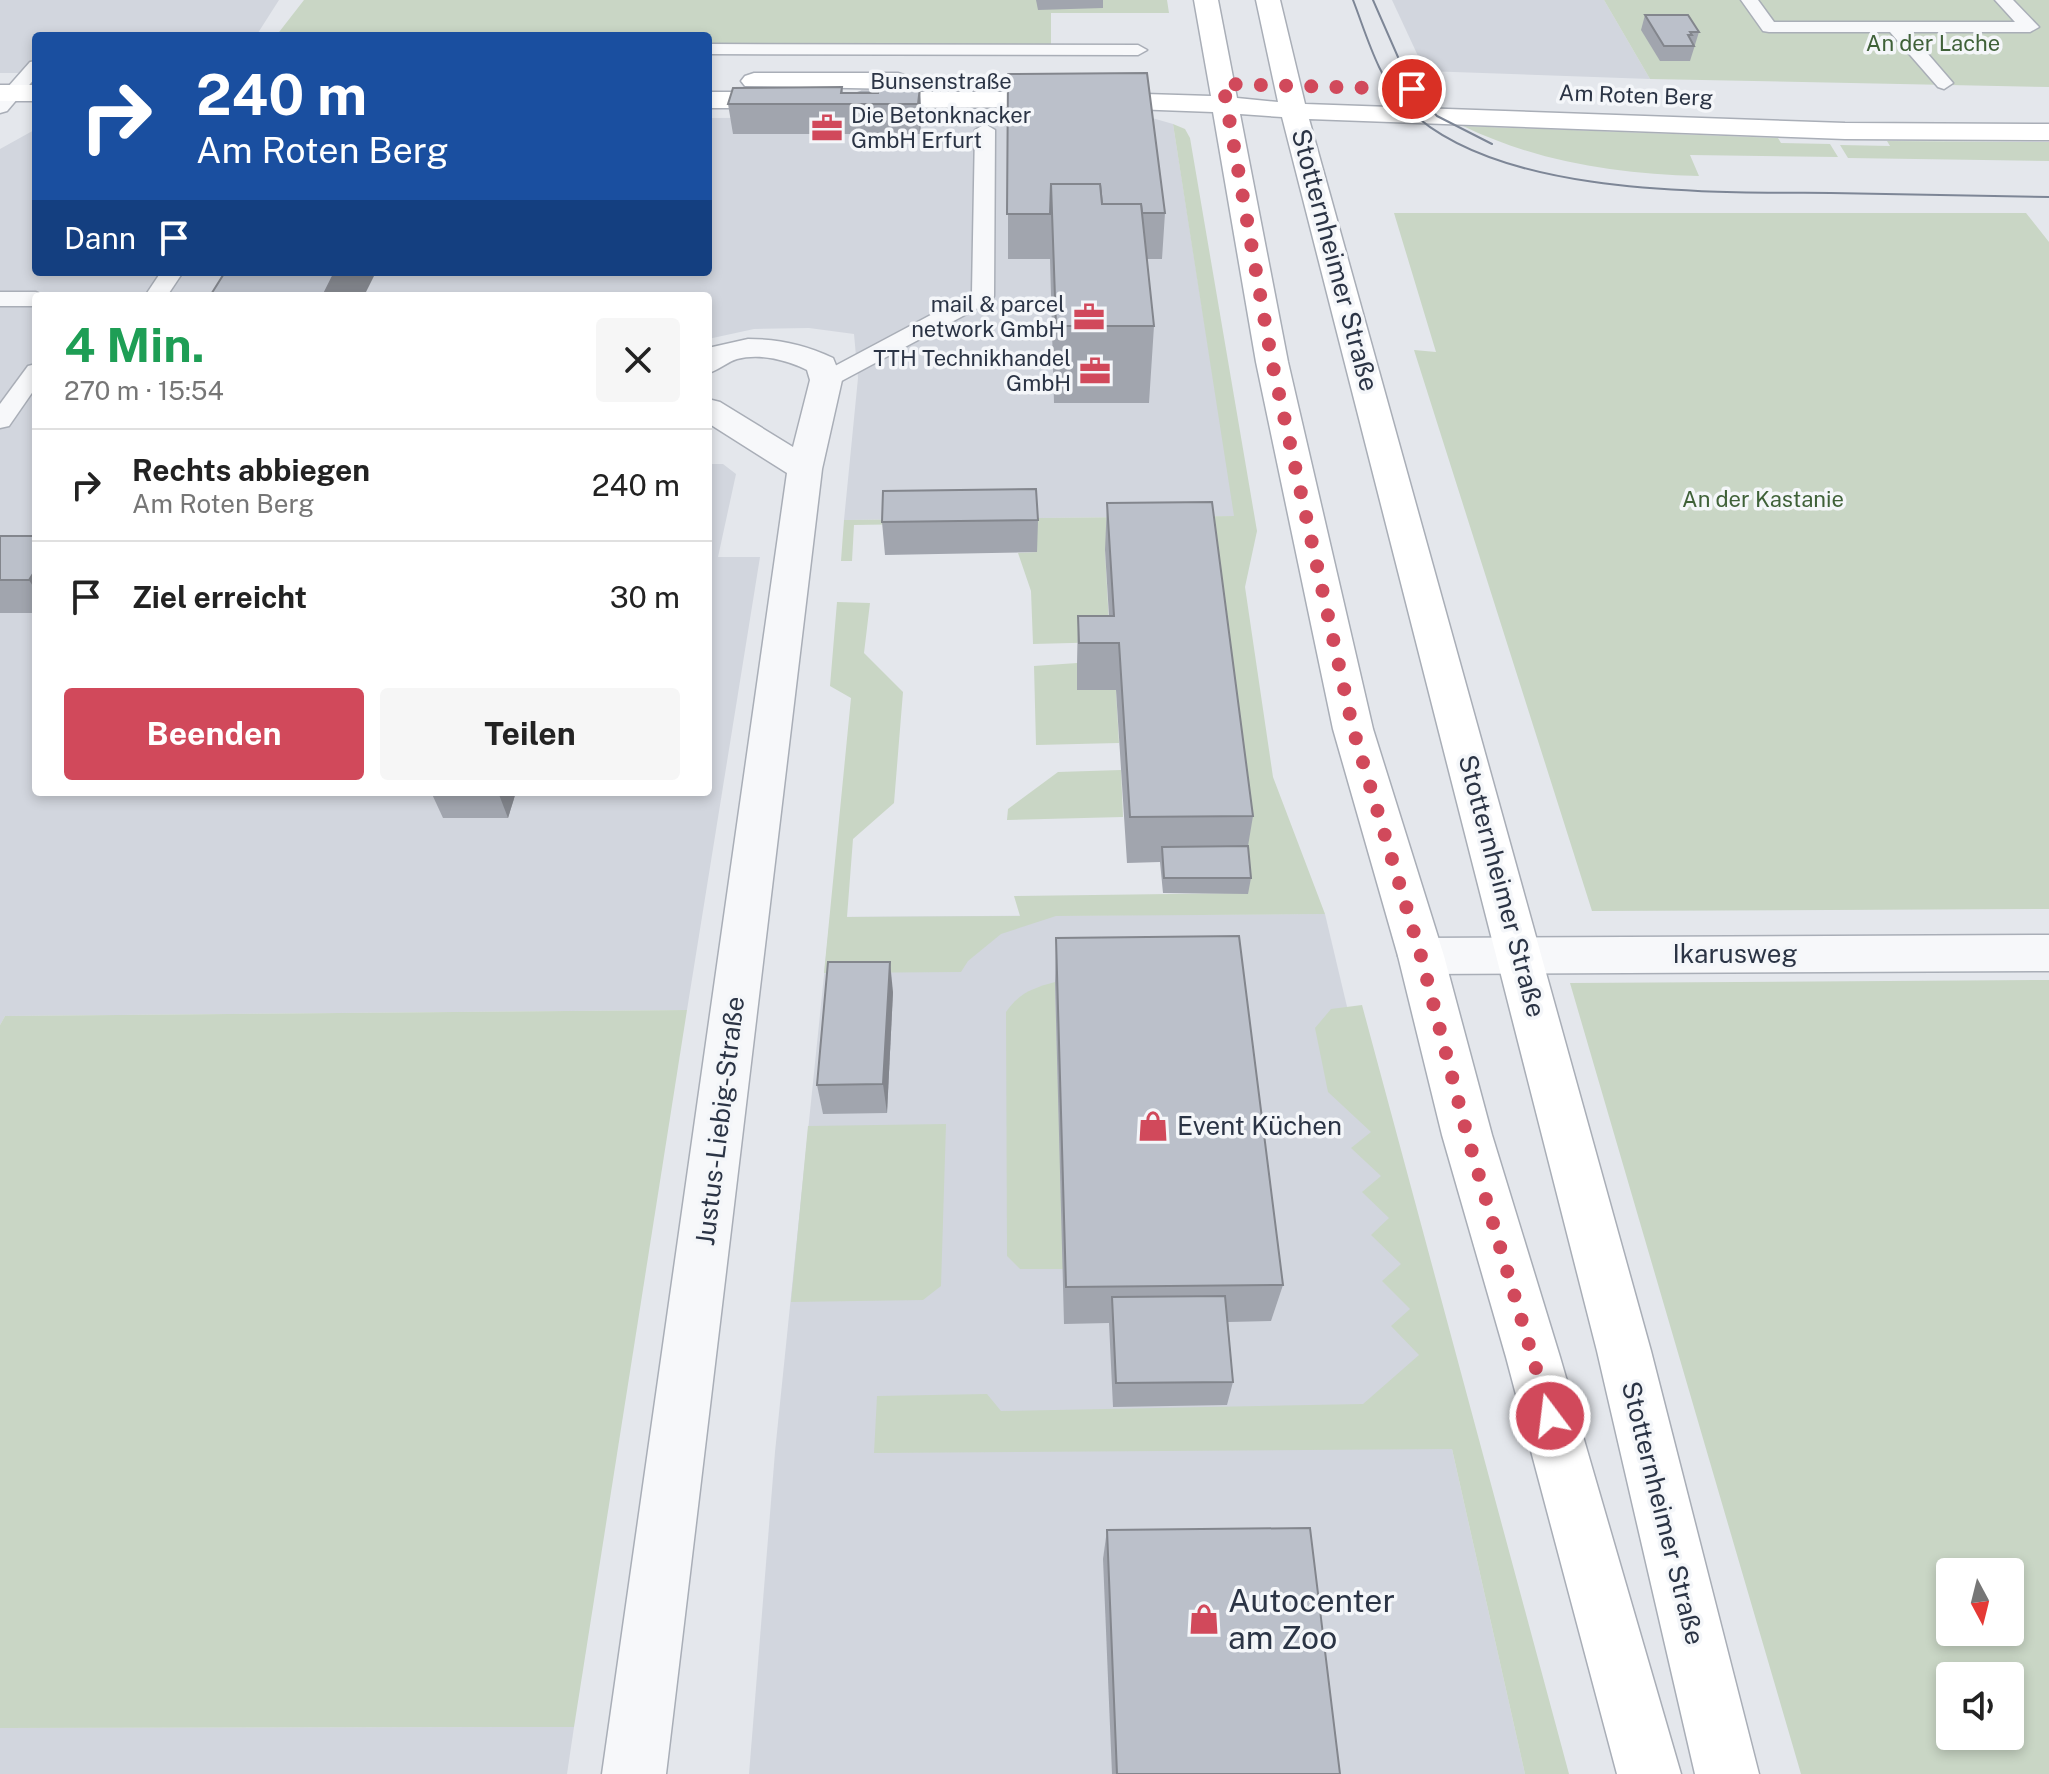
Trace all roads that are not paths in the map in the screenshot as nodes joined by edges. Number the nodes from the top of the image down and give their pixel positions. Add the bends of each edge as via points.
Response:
1 (1206, 0) edge
2 (1268, 0) edge
3 (1749, 0) edge
4 (2003, 0) edge
5 (1895, 27) junction
6 (712, 49) edge
7 (1138, 50) dead end
8 (32, 71) edge
9 (712, 81) edge
10 (1938, 92) joint
11 (1225, 94) junction
12 (1301, 94) junction
13 (12, 97) edge
14 (712, 100) edge
15 (1963, 102) dead end
16 (985, 130) dead end
17 (2049, 132) edge
18 (0, 299) edge
19 (32, 299) edge
20 (712, 361) edge
21 (32, 377) edge
22 (826, 380) junction
23 (712, 411) edge
24 (0, 421) edge
25 (805, 469) junction
26 (2049, 953) edge
27 (1520, 955) junction
28 (1421, 956) junction
29 (634, 1774) edge
30 (1649, 1774) edge
31 (1727, 1774) edge

1 - 11 main road
2 - 12 main road, Stotternheimer Straße
3 - 5 lane via 1769,27
4 - 5 lane via 2030,27
5 - 10 lane
6 - 7 lane
8 - 13 lane
9 - 11 main road, Bunsenstraße
10 - 15 main road
11 - 12 main road, Am Roten Berg
11 - 14 main road, Bunsenstraße via 1110,100
11 - 28 main road via 1272,362 1353,729
12 - 17 main road, Am Roten Berg via 1830,130
12 - 27 main road, Stotternheimer Straße
16 - 22 lane via 983,296
18 - 19 lane
20 - 22 street via 727,353 767,348 806,356 822,365
21 - 24 lane
22 - 25 street, Justus-Liebig-Straße
23 - 25 street
25 - 29 street, Justus-Liebig-Straße
26 - 27 street, Ikarusweg
27 - 28 street, Ikarusweg
27 - 31 main road, Stotternheimer Straße
28 - 30 main road

